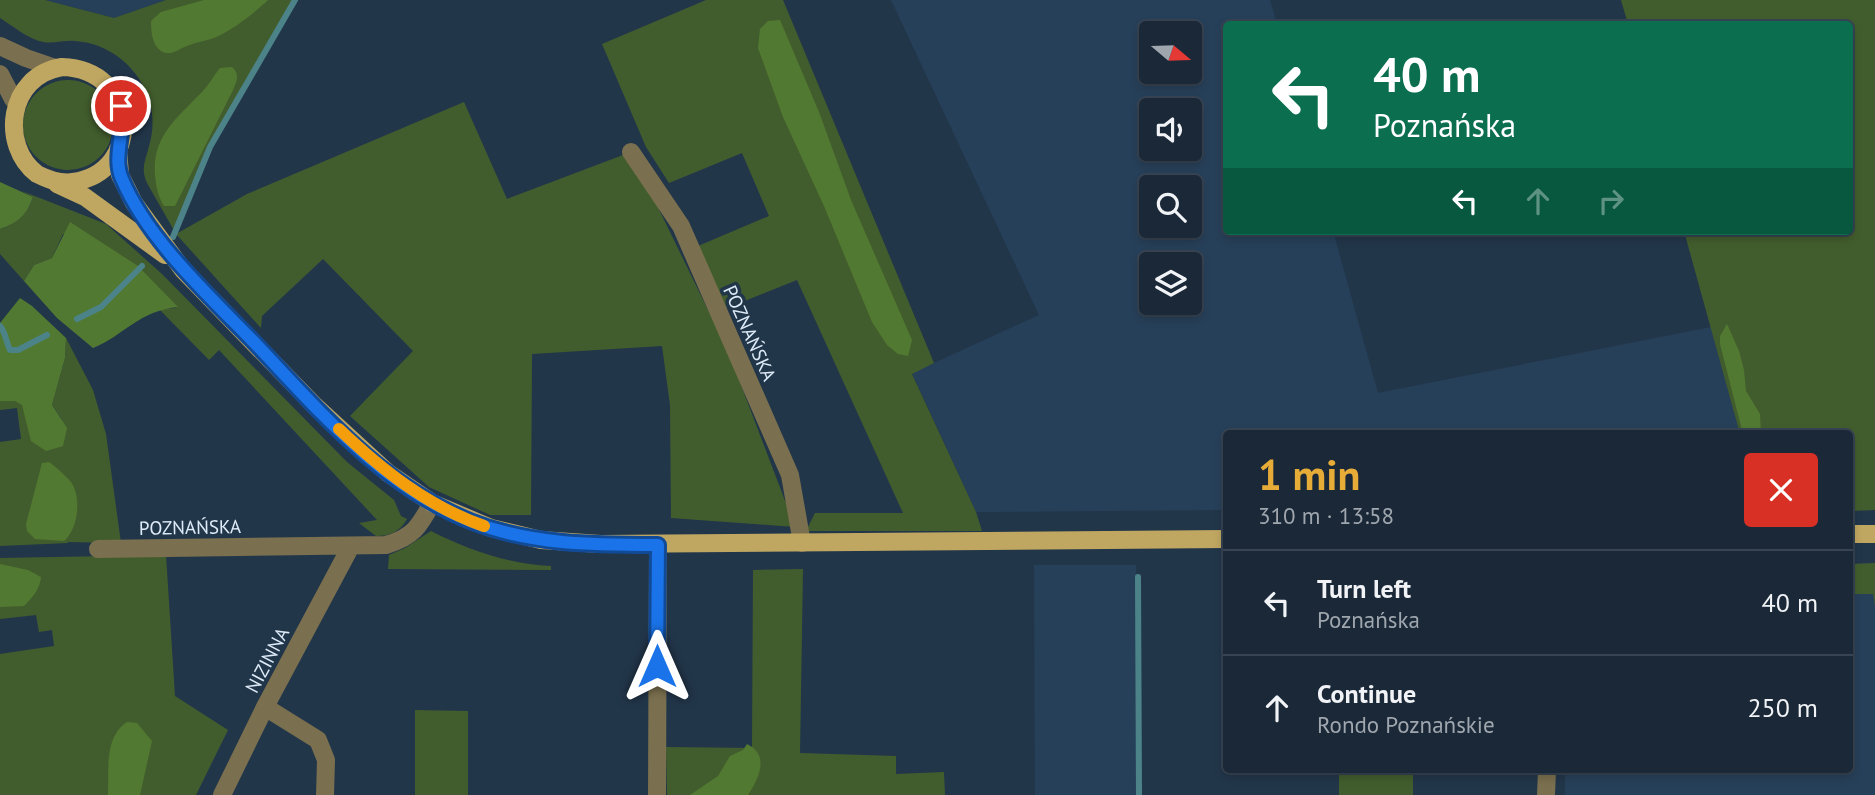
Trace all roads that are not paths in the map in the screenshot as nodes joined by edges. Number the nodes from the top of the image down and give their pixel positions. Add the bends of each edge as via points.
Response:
1 (0, 46) edge
2 (55, 68) junction
3 (0, 74) edge
4 (7, 108) edge
5 (118, 149) junction
6 (631, 152) dead end
7 (0, 159) edge
8 (21, 165) junction
9 (48, 179) junction
10 (183, 270) junction
11 (432, 503) junction
12 (1853, 534) edge
13 (1875, 534) edge
14 (1223, 539) edge
15 (802, 544) junction
16 (658, 545) junction
17 (351, 546) junction
18 (98, 549) dead end
19 (265, 707) junction
20 (1547, 773) edge
21 (222, 795) edge
22 (325, 795) edge
23 (657, 795) edge
24 (1546, 795) edge

1 - 2 street
2 - 4 main road via 24,85
2 - 5 main road via 85,70 114,92 123,118
3 - 4 street
4 - 8 main road via 6,137
5 - 9 main road via 88,178 72,182
5 - 10 main road via 120,175 134,203
6 - 15 street, POZNAŃSKA via 681,226 790,475
7 - 8 main road
8 - 9 main road
9 - 10 main road via 114,216
10 - 11 main road via 355,444
11 - 16 main road via 479,524 529,538
11 - 17 street, POZNAŃSKA via 407,537 386,545
12 - 13 main road
14 - 15 main road
15 - 16 main road
16 - 23 street
17 - 18 street, POZNAŃSKA
17 - 19 street, NIZINNA
19 - 21 street, NIZINNA
19 - 22 street via 318,740 326,760
20 - 24 street

